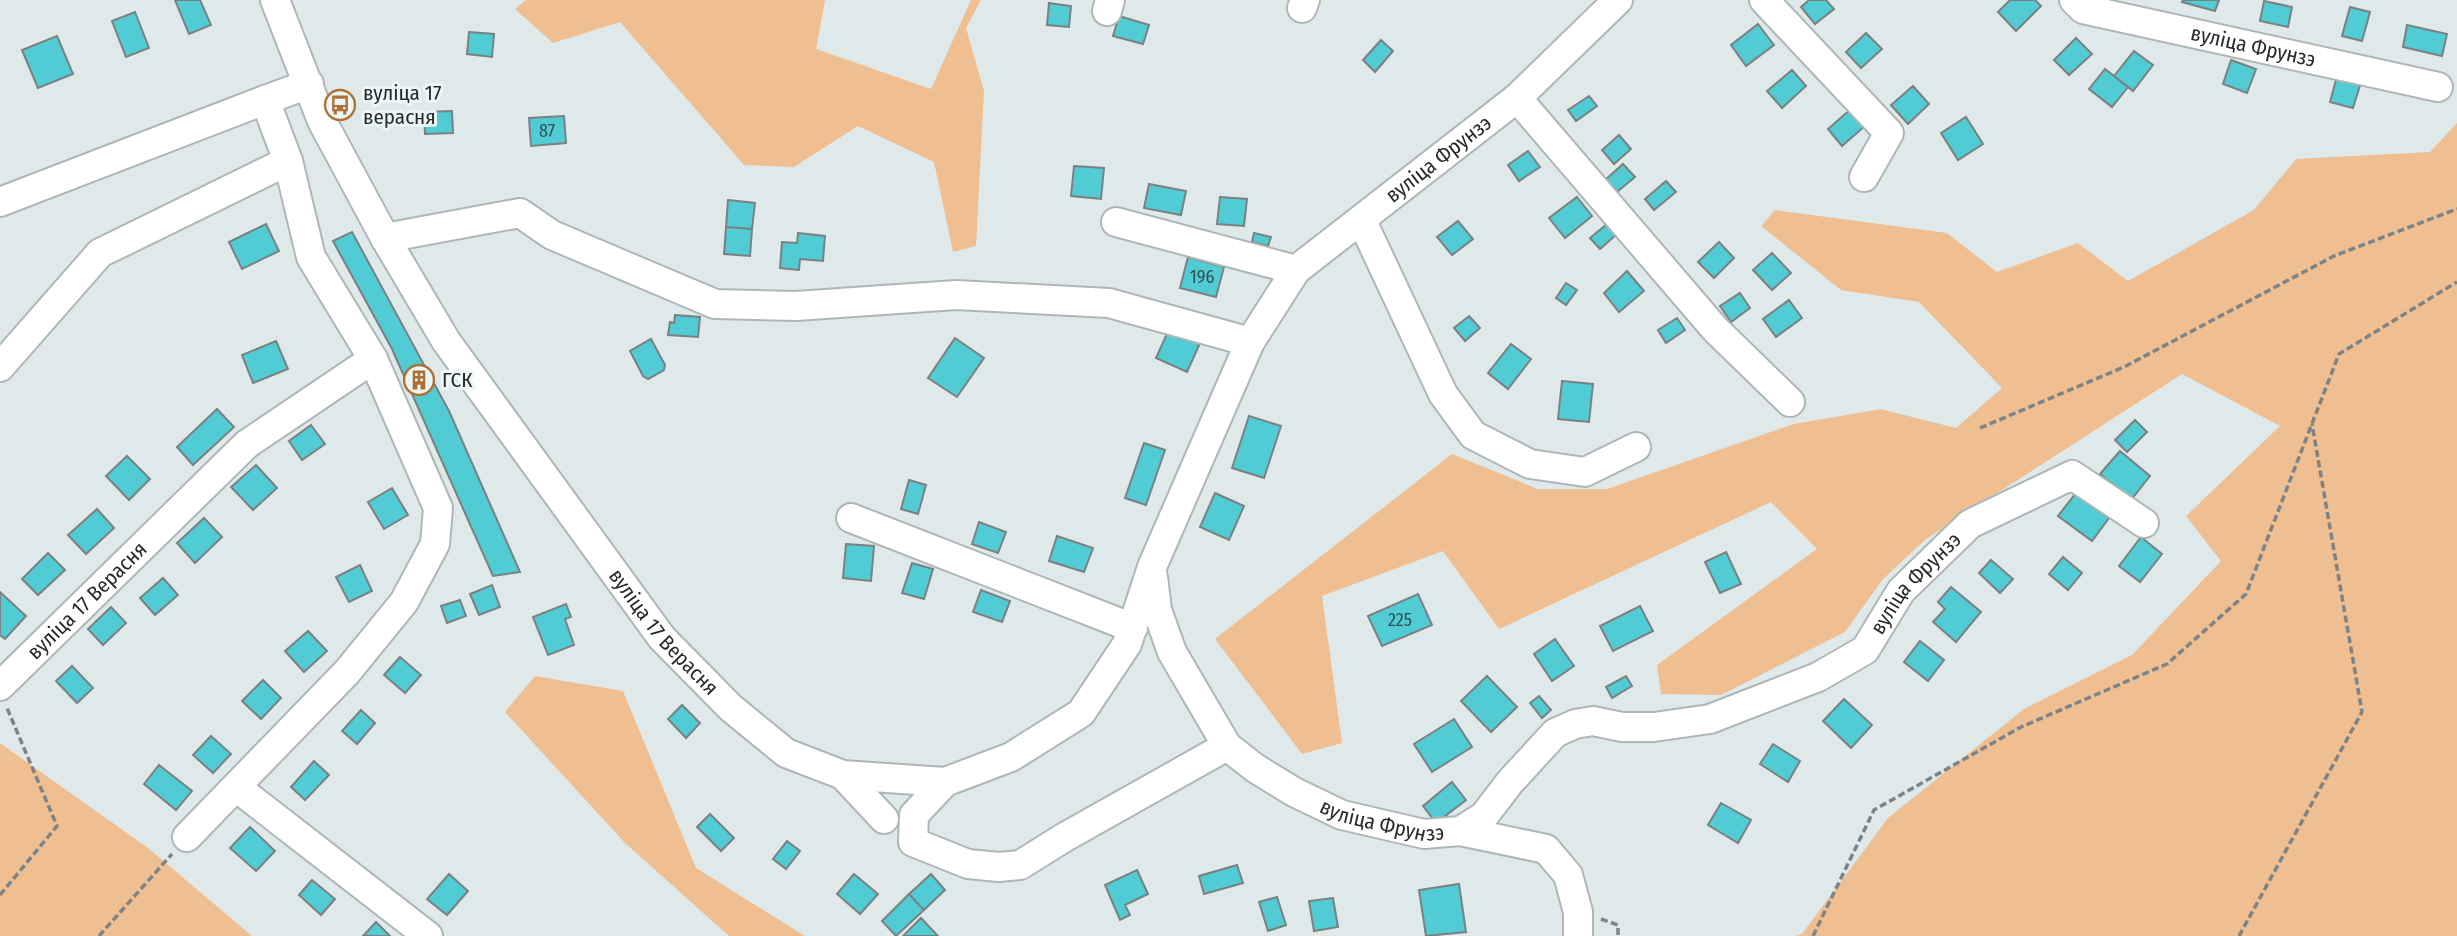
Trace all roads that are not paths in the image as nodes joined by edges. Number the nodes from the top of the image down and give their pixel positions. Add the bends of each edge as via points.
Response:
1 (275, 0) edge
2 (1618, 0) edge
3 (1765, 0) edge
4 (2074, 0) edge
5 (309, 84) junction
6 (2438, 87) dead end
7 (1517, 98) junction
8 (265, 100) junction
9 (288, 161) junction
10 (1864, 177) dead end
11 (0, 202) edge
12 (1362, 221) junction
13 (1116, 222) dead end
14 (385, 238) junction
15 (1296, 270) junction
16 (1250, 342) junction
17 (373, 359) junction
18 (0, 367) edge
19 (1790, 402) dead end
20 (1636, 447) dead end
21 (851, 518) dead end
22 (2144, 523) dead end
23 (1152, 567) junction
24 (1133, 628) junction
25 (3, 695) edge
26 (1227, 746) junction
27 (844, 775) junction
28 (945, 782) junction
29 (236, 787) junction
30 (884, 819) dead end
31 (1460, 831) junction
32 (187, 837) road end
33 (428, 936) edge
34 (1578, 936) edge

1 - 5 street, вуліца 17 Верасня
2 - 7 street, вуліца Фрунзэ
3 - 10 street via 1889,133
4 - 6 street, вуліца Фрунзэ via 2083,9
5 - 8 street
5 - 14 street, вуліца 17 Верасня via 322,121
7 - 12 street, вуліца Фрунзэ
7 - 19 street via 1714,329
8 - 9 street
8 - 11 street
9 - 17 street via 311,257
9 - 18 street via 100,253
12 - 15 street, вуліца Фрунзэ
12 - 20 street via 1443,394 1474,435 1530,464 1585,472
13 - 15 street
14 - 16 street via 520,213 552,235 715,304 796,306 956,295 1110,303
14 - 27 street, вуліца 17 Верасня via 446,341 662,638 731,708 786,753
15 - 16 street, вуліца Фрунзэ
16 - 23 street, вуліца Фрунзэ
17 - 25 street, вуліца 17 Верасня via 247,444
17 - 29 street via 438,508 435,544 404,602 364,652
21 - 24 street
22 - 31 street, вуліца Фрунзэ via 2073,475 1970,524 1901,591 1865,650 1818,677 1710,719 1654,727 1593,721 1575,724 1555,733 1484,816
23 - 24 street, вуліца 17 Верасня
23 - 26 street, вуліца Фрунзэ via 1157,610 1172,652
24 - 28 street, вуліца 17 Верасня via 1081,713 1011,757
26 - 28 street via 1020,865 968,864 913,842 914,815
26 - 31 street, вуліца Фрунзэ via 1274,780 1342,815 1424,834
27 - 28 street, вуліца 17 Верасня
27 - 30 street
29 - 32 street
29 - 33 street
31 - 34 street via 1546,849 1568,875

